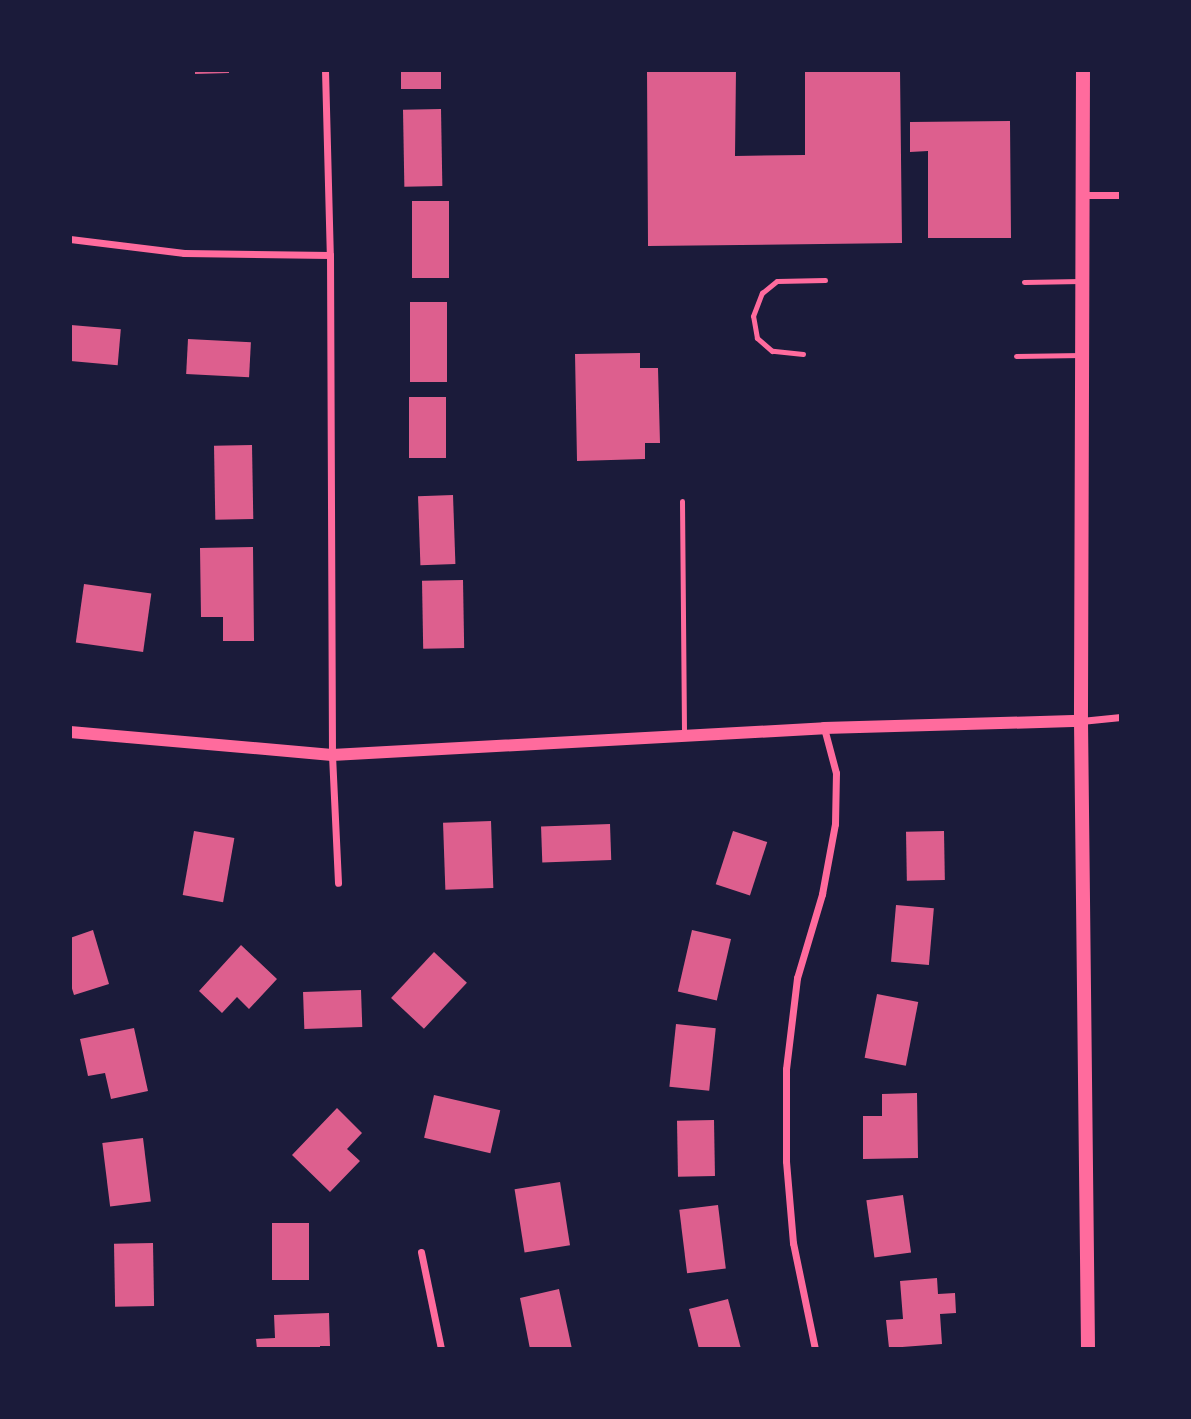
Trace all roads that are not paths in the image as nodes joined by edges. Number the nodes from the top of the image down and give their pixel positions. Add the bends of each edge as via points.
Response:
1 (325, 70) edge
2 (1083, 70) edge
3 (1085, 195) junction
4 (1121, 195) edge
5 (70, 239) edge
6 (330, 254) junction
7 (825, 280) dead end
8 (1084, 281) junction
9 (1024, 282) dead end
10 (803, 354) dead end
11 (1084, 355) junction
12 (1016, 356) dead end
13 (682, 501) dead end
14 (1121, 717) edge
15 (1081, 721) junction
16 (824, 728) junction
17 (70, 732) edge
18 (684, 736) junction
19 (332, 755) junction
20 (338, 883) dead end
21 (421, 1252) dead end
22 (441, 1349) edge
23 (815, 1349) edge
24 (1088, 1349) edge

1 - 6 street
2 - 3 main road
3 - 4 street
3 - 8 main road
5 - 6 street via 184,253
6 - 19 street
7 - 10 lane via 777,281 762,293 753,316 757,338 772,351
8 - 9 lane
8 - 11 main road
11 - 12 lane
11 - 15 main road
13 - 18 lane
14 - 15 street
15 - 16 street
15 - 24 main road
16 - 18 street
16 - 23 street via 836,774 835,824 822,894 797,978 786,1069 786,1161 793,1243
17 - 19 street
18 - 19 street
19 - 20 street
21 - 22 street

